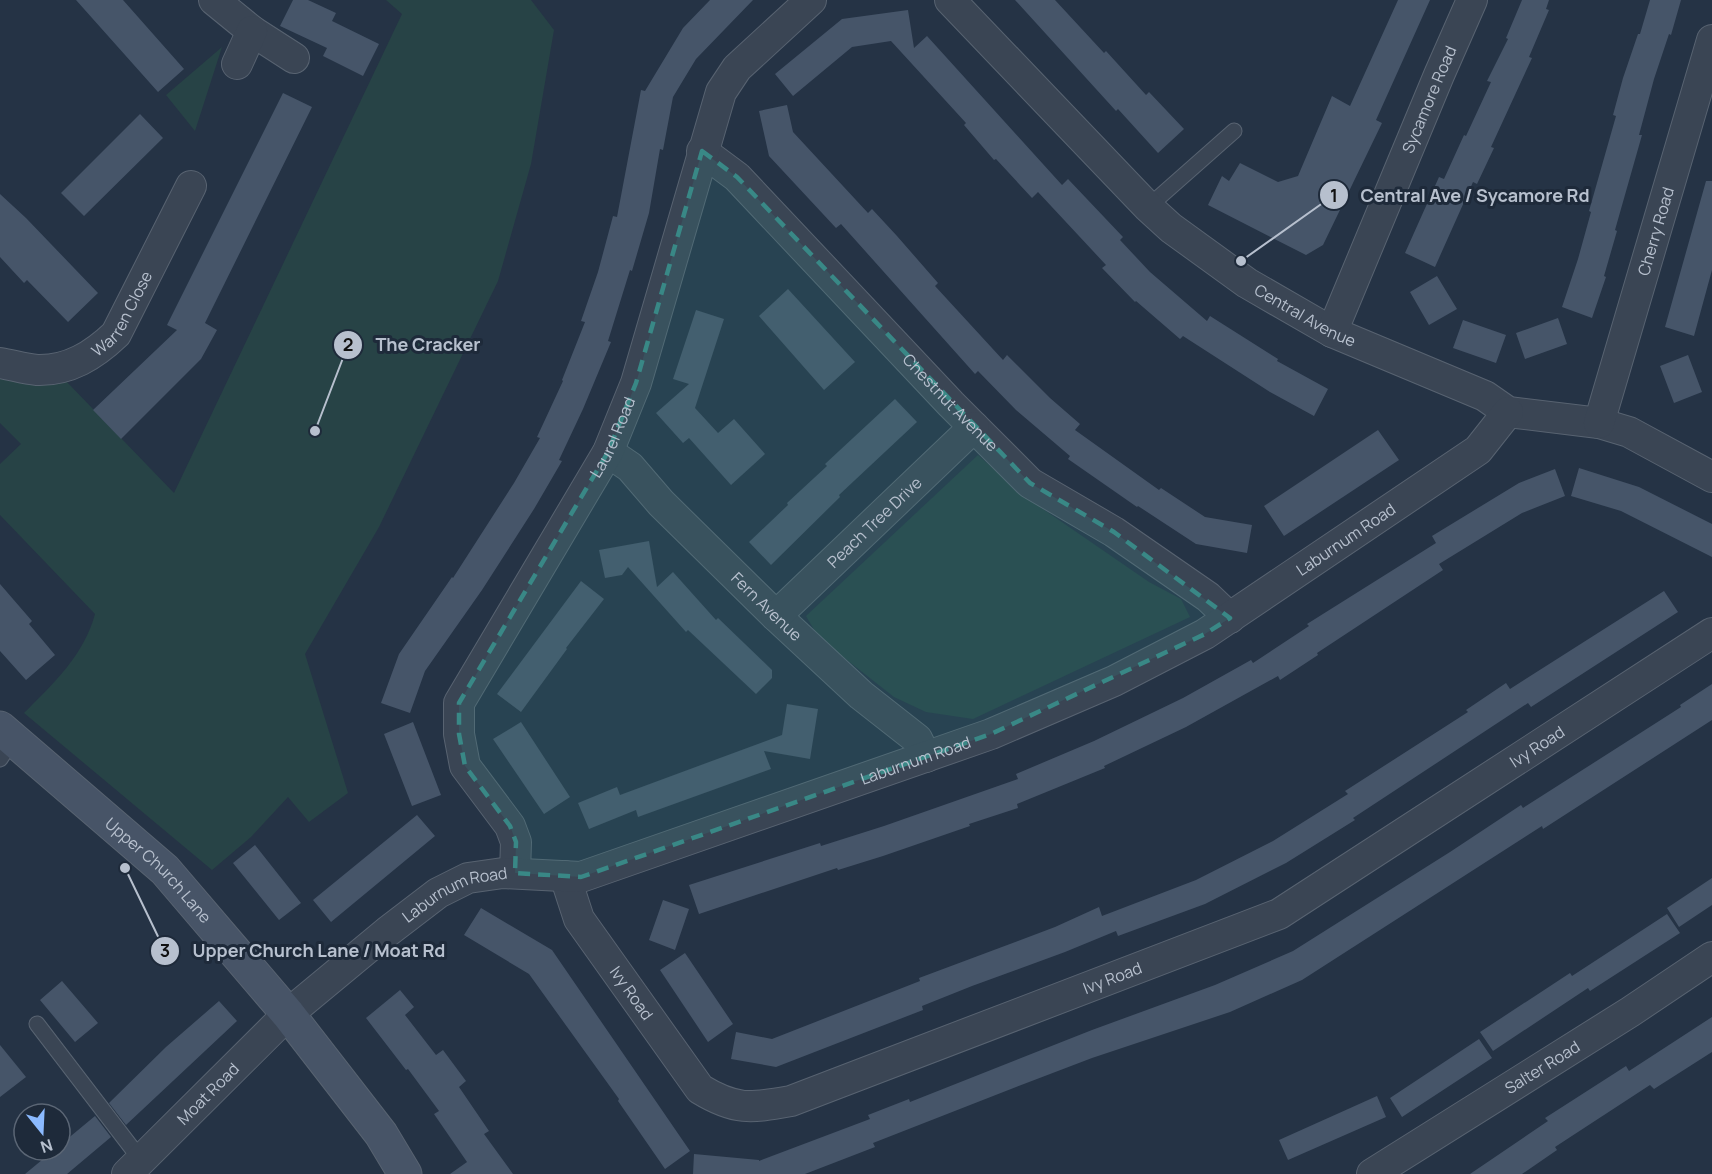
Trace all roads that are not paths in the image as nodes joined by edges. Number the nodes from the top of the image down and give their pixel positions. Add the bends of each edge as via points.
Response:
1 (214, 0) edge
2 (811, 0) edge
3 (950, 0) edge
4 (1472, 0) edge
5 (252, 31) junction
6 (1712, 40) edge
7 (294, 58) dead end
8 (237, 64) dead end
9 (1233, 131) dead end
10 (702, 151) junction
11 (191, 186) dead end
12 (1148, 207) junction
13 (1332, 332) junction
14 (0, 363) edge
15 (1508, 412) junction
16 (1599, 423) junction
17 (974, 426) junction
18 (608, 452) junction
19 (1712, 477) edge
20 (776, 616) junction
21 (1230, 618) junction
22 (1712, 633) edge
23 (4, 742) edge
24 (926, 757) junction
25 (515, 873) junction
26 (565, 876) junction
27 (1712, 957) edge
28 (288, 1014) junction
29 (37, 1024) dead end
30 (134, 1167) edge
31 (405, 1174) edge
32 (1372, 1174) edge

1 - 5 street
2 - 10 street, Laurel Road via 736,68 721,92
3 - 12 street, Central Avenue
4 - 13 street, Sycamore Road
5 - 7 street
5 - 8 street
6 - 16 street, Cherry Road
9 - 12 lane
10 - 17 street, Chestnut Avenue via 737,177
10 - 18 street, Laurel Road via 636,383
11 - 14 street, Warren Close via 116,334 100,349 70,366 37,370
12 - 13 street, Central Avenue via 1247,283
13 - 15 street, Central Avenue via 1485,396
15 - 16 street, Central Avenue
15 - 21 street, Laburnum Road via 1478,450
16 - 19 street, Central Avenue via 1629,432
17 - 20 street, Peach Tree Drive
17 - 21 street, Chestnut Avenue via 1030,483 1114,532 1208,597
18 - 20 street, Fern Avenue via 630,467
18 - 25 street, Laurel Road via 459,703 465,766 510,826 516,842
20 - 24 street, Fern Avenue via 861,695 917,739
21 - 24 street, Laburnum Road via 1114,681 992,734
22 - 26 street, Ivy Road via 1279,914 791,1101 741,1107 700,1089 579,919
23 - 28 main road, Upper Church Lane via 44,764 165,870
24 - 26 street, Laburnum Road via 581,877
25 - 26 street, Laburnum Road
25 - 28 street, Laburnum Road via 468,878 438,893
27 - 32 street, Salter Road
28 - 30 street, Moat Road
28 - 31 main road, Upper Church Lane via 381,1134
29 - 30 lane

